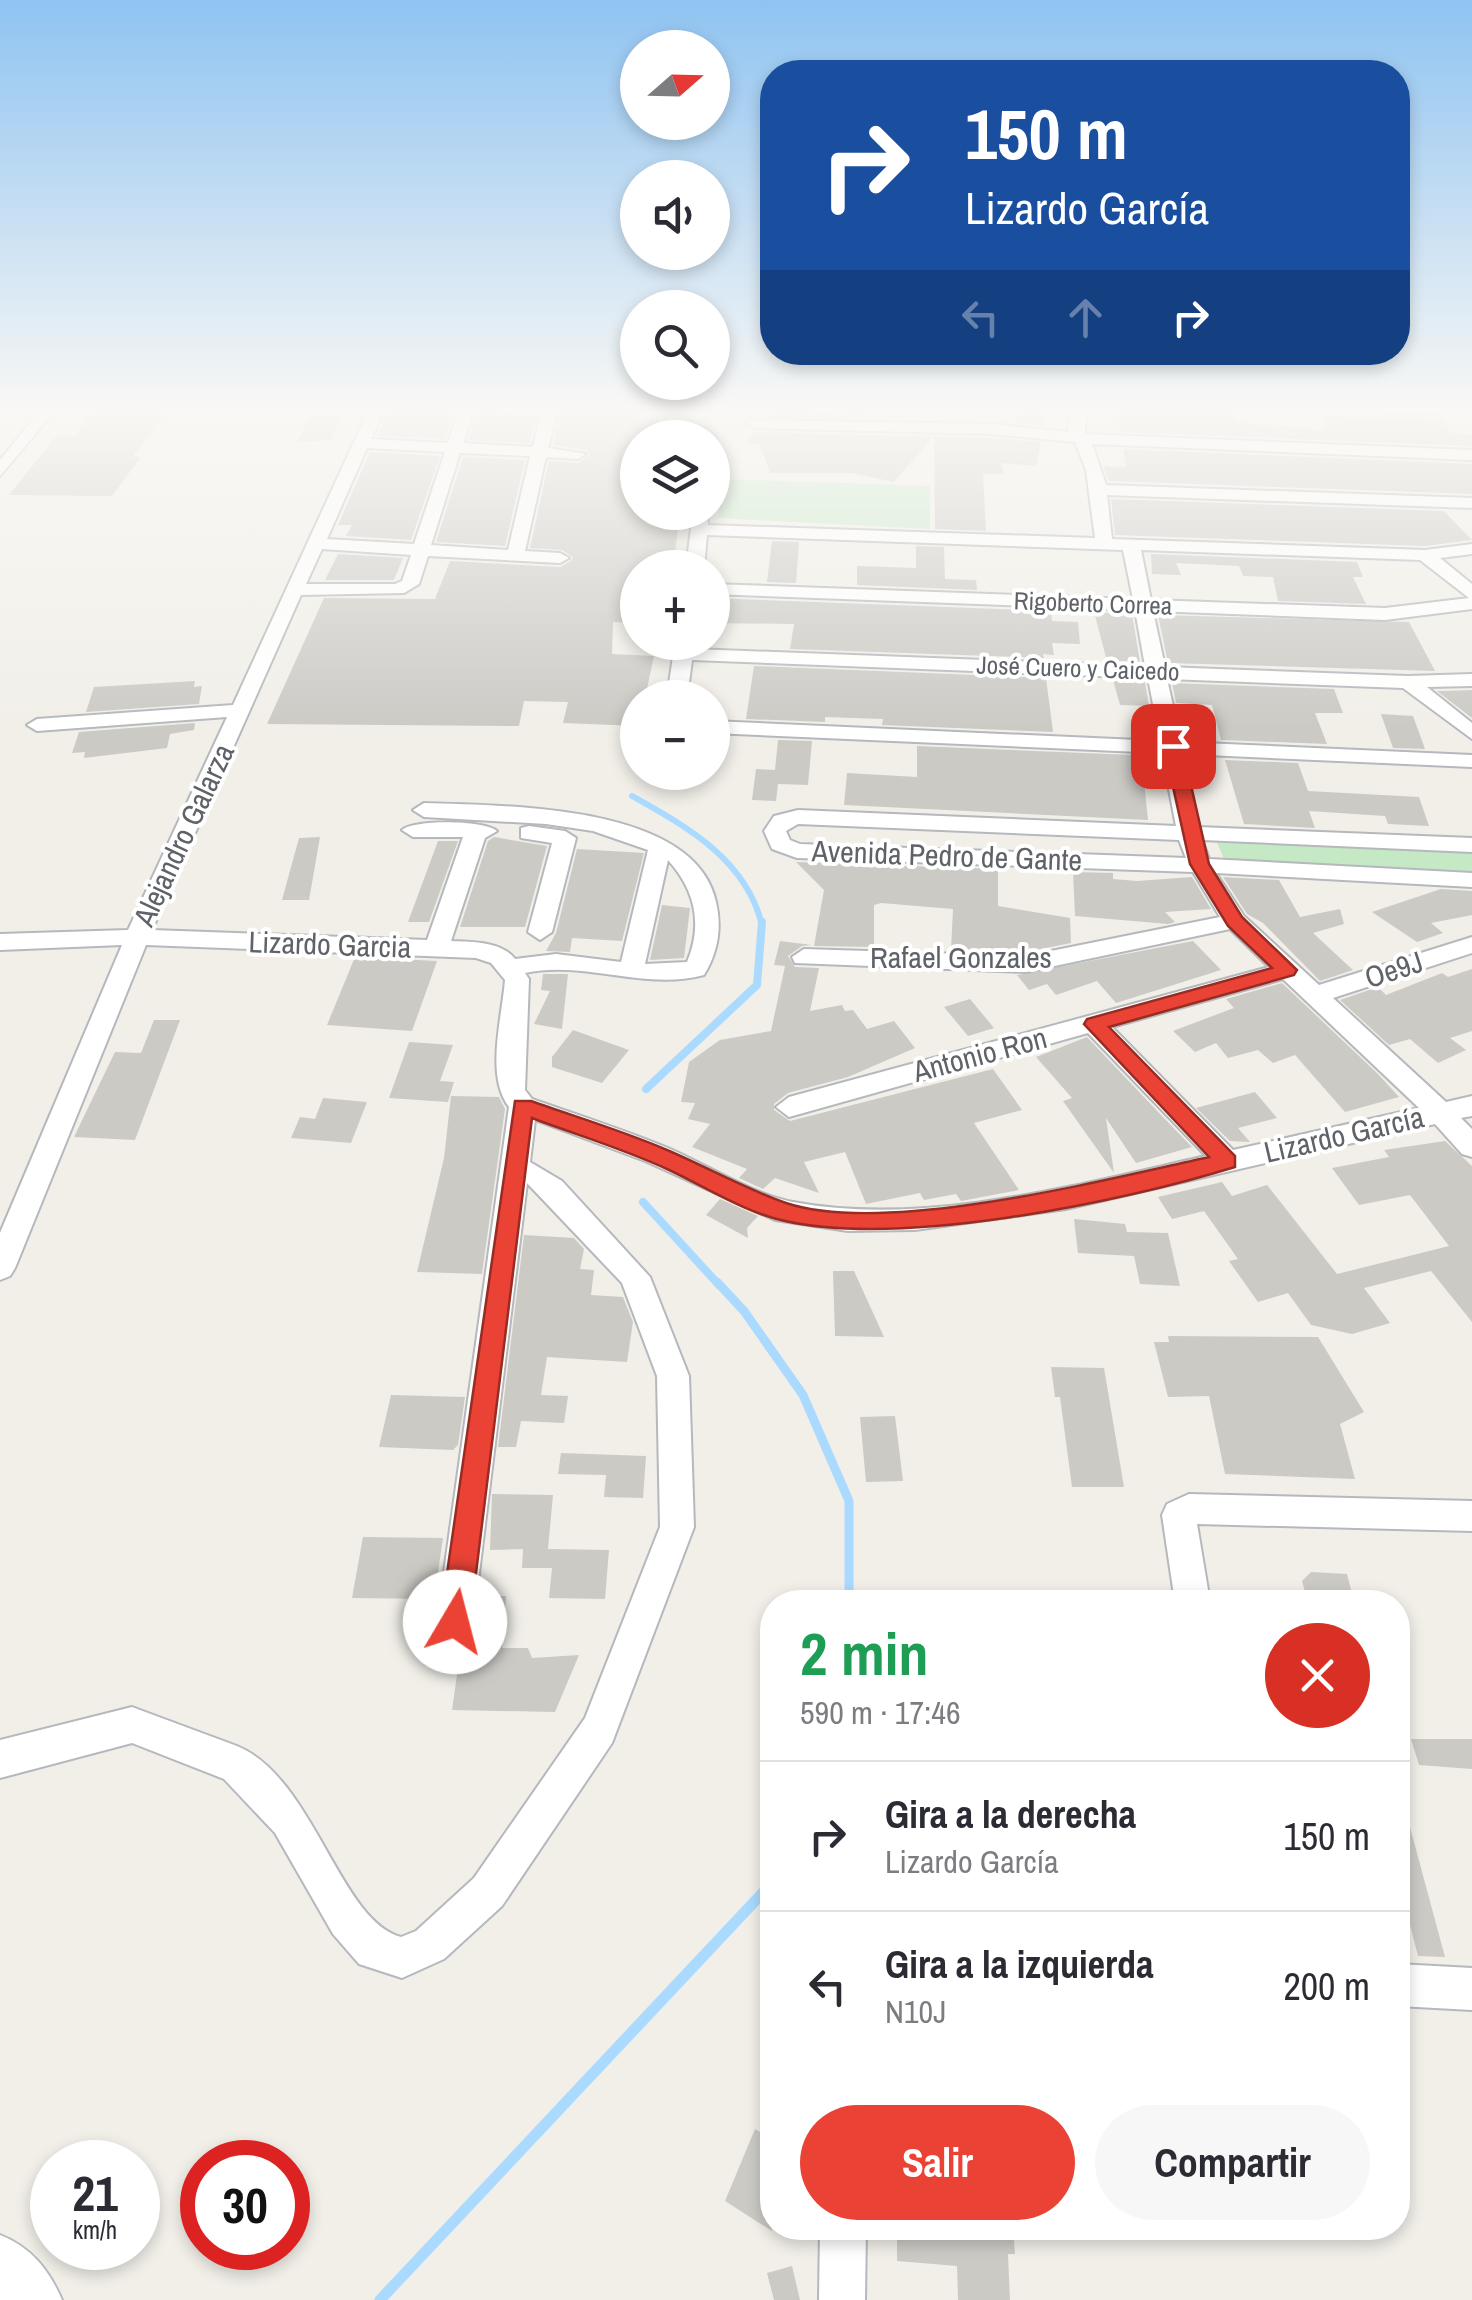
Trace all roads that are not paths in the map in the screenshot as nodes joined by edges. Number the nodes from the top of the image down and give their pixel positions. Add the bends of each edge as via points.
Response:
1 (330, 514) edge
2 (433, 514) edge
3 (525, 514) edge
4 (1100, 514) edge
5 (730, 523) edge
6 (318, 544) junction
7 (1104, 545) junction
8 (1132, 546) junction
9 (424, 547) junction
10 (1472, 549) edge
11 (1425, 555) junction
12 (516, 556) junction
13 (560, 558) dead end
14 (297, 590) junction
15 (730, 590) edge
16 (1472, 593) edge
17 (1472, 603) edge
18 (1142, 605) junction
19 (730, 650) edge
20 (1156, 670) junction
21 (1472, 680) edge
22 (1408, 682) junction
23 (242, 710) junction
24 (36, 724) dead end
25 (730, 728) edge
26 (1472, 733) edge
27 (1173, 746) junction
28 (1472, 761) edge
29 (476, 830) junction
30 (1190, 835) junction
31 (1472, 845) edge
32 (660, 848) junction
33 (1200, 864) junction
34 (1472, 880) edge
35 (1235, 922) junction
36 (540, 932) dead end
37 (137, 937) junction
38 (0, 942) edge
39 (1472, 945) edge
40 (436, 949) junction
41 (804, 956) dead end
42 (512, 968) junction
43 (1287, 970) junction
44 (631, 971) junction
45 (1316, 995) junction
46 (1094, 1024) junction
47 (523, 1106) junction
48 (1472, 1106) edge
49 (789, 1107) dead end
50 (1442, 1114) junction
51 (1472, 1147) edge
52 (1226, 1162) junction
53 (515, 1167) junction
54 (0, 1268) edge
55 (1472, 1516) edge
56 (1190, 1590) edge
57 (455, 1622) dead end
58 (0, 1758) edge
59 (1410, 1985) edge
60 (1472, 1988) edge
61 (843, 2240) edge
62 (0, 2266) edge
63 (30, 2300) edge
64 (842, 2300) edge

1 - 6 street, Alejandro Galarza
2 - 9 street
3 - 12 street
4 - 7 street
5 - 7 street
6 - 9 street
6 - 14 street, Alejandro Galarza
7 - 8 street
8 - 11 street
8 - 18 street
9 - 12 street
9 - 14 street via 406,588
10 - 11 street
11 - 16 street
12 - 13 street
14 - 23 street, Alejandro Galarza
15 - 18 street, Rigoberto Correa
17 - 18 street, Rigoberto Correa via 1385,614
18 - 20 street
19 - 20 street, José Cuero y Caicedo
20 - 22 street, José Cuero y Caicedo
20 - 27 street
21 - 22 street, José Cuero y Caicedo
22 - 26 street
23 - 24 street
23 - 37 street, Alejandro Galarza
25 - 27 street
27 - 28 street
27 - 30 street
29 - 32 street via 418,820 584,818
29 - 36 street via 565,838
29 - 40 street
30 - 31 street, Avenida Pedro de Gante
30 - 33 street
30 - 33 street, Avenida Pedro de Gante via 798,817 775,831 780,844 796,851
32 - 44 street
32 - 44 street via 701,880 709,904 701,962 683,972
33 - 34 street, Avenida Pedro de Gante
33 - 35 street
35 - 41 street, Rafael Gonzales via 1026,964
35 - 43 street
37 - 38 street, Lizardo Garcia
37 - 40 street, Lizardo Garcia
37 - 54 street, Alejandro Galarza
39 - 45 street, Oe9J
40 - 42 street, Lizardo Garcia via 478,950
42 - 44 street via 547,962
42 - 47 street via 518,993 510,1076
43 - 45 street
43 - 46 street, Antonio Ron
45 - 50 street
46 - 49 street, Antonio Ron
46 - 52 street
47 - 52 street, Lizardo García via 655,1154 785,1212 848,1220 915,1219 1066,1198
47 - 53 street
48 - 50 street, Lizardo García
50 - 51 street
50 - 52 street, Lizardo García
53 - 57 street
53 - 58 street via 552,1188 635,1278 673,1376 677,1526 599,1730 488,1892 430,1945 402,1958 373,1950 289,1819 237,1765 132,1725
55 - 56 street via 1190,1509 1179,1514 1178,1528
59 - 60 street
61 - 64 street
62 - 63 main road

